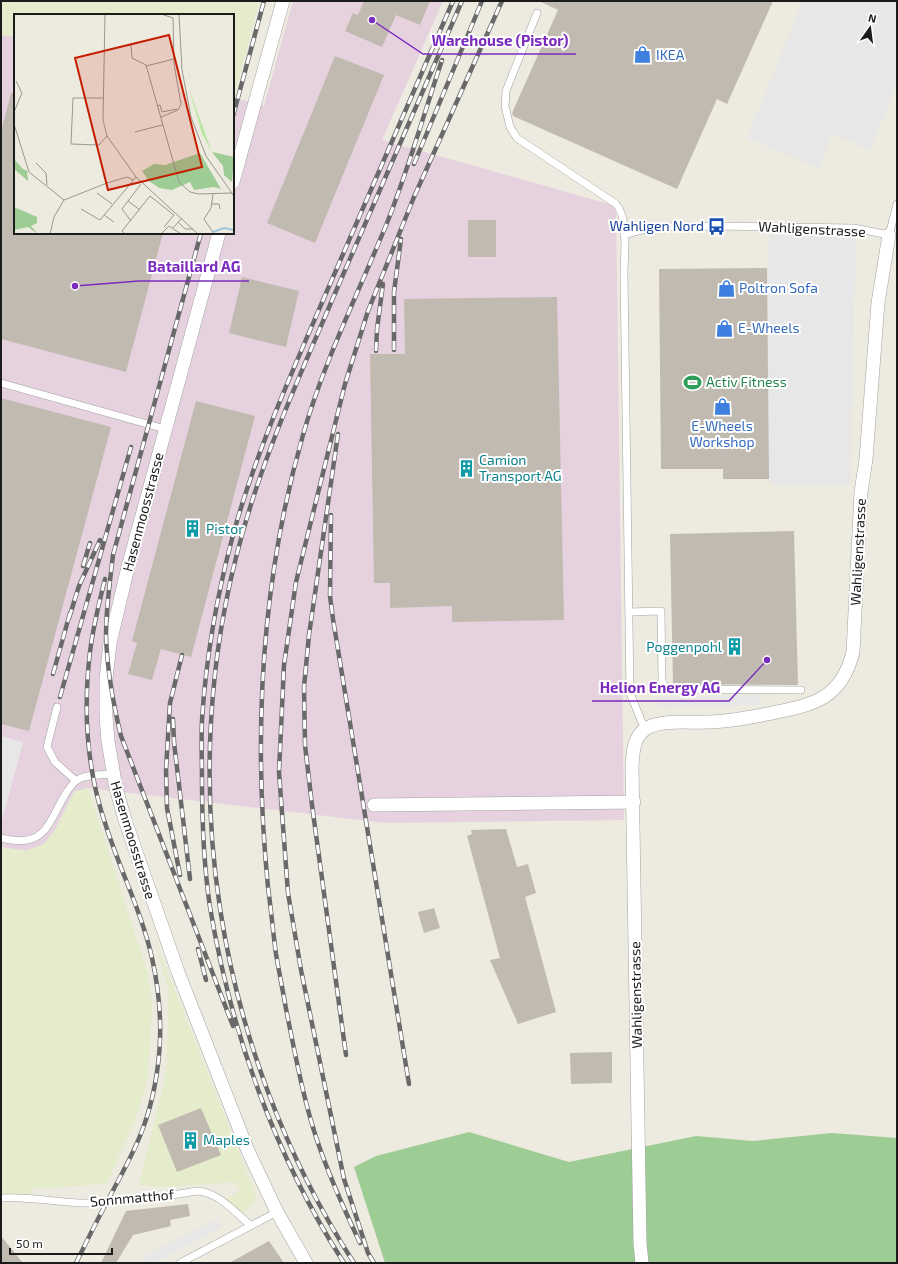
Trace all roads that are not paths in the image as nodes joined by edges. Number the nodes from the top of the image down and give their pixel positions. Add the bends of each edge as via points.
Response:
1 (283, 1) edge
2 (537, 13) dead end
3 (234, 178) edge
4 (897, 204) edge
5 (219, 234) edge
6 (624, 235) junction
7 (889, 235) junction
8 (1, 383) edge
9 (165, 429) junction
10 (629, 612) junction
11 (801, 690) dead end
12 (57, 707) dead end
13 (645, 730) junction
14 (113, 774) junction
15 (76, 781) junction
16 (634, 802) junction
17 (374, 805) dead end
18 (1, 838) edge
19 (1, 1198) edge
20 (277, 1212) junction
21 (250, 1225) junction
22 (180, 1263) edge
23 (306, 1263) edge
24 (642, 1263) edge

1 - 3 street
2 - 6 lane via 506,91 505,106 510,127 517,138 616,204 621,209 624,220
4 - 7 lane
5 - 9 street, Hasenmoosstrasse
6 - 7 lane, Wahligenstrasse via 655,228 717,226 854,228
6 - 10 lane
7 - 13 street, Wahligenstrasse via 878,303 866,459 861,492 853,652 846,674 832,692 810,704 738,720 673,723
8 - 9 lane
9 - 14 street, Hasenmoosstrasse via 110,643 106,679 106,716
10 - 11 lane via 661,611 662,681 665,687 673,690
10 - 13 lane via 630,693
12 - 15 lane via 47,747 55,762
13 - 16 street, Wahligenstrasse via 634,748
14 - 15 lane via 84,777
14 - 20 street, Hasenmoosstrasse via 125,820 178,972 248,1151
15 - 18 lane via 64,796 45,830 37,837 24,842
16 - 17 street
16 - 24 street, Wahligenstrasse
19 - 21 lane, Sonnmatthof via 106,1203 198,1191 214,1195
20 - 21 lane
20 - 23 street, Hasenmoosstrasse
21 - 22 lane

